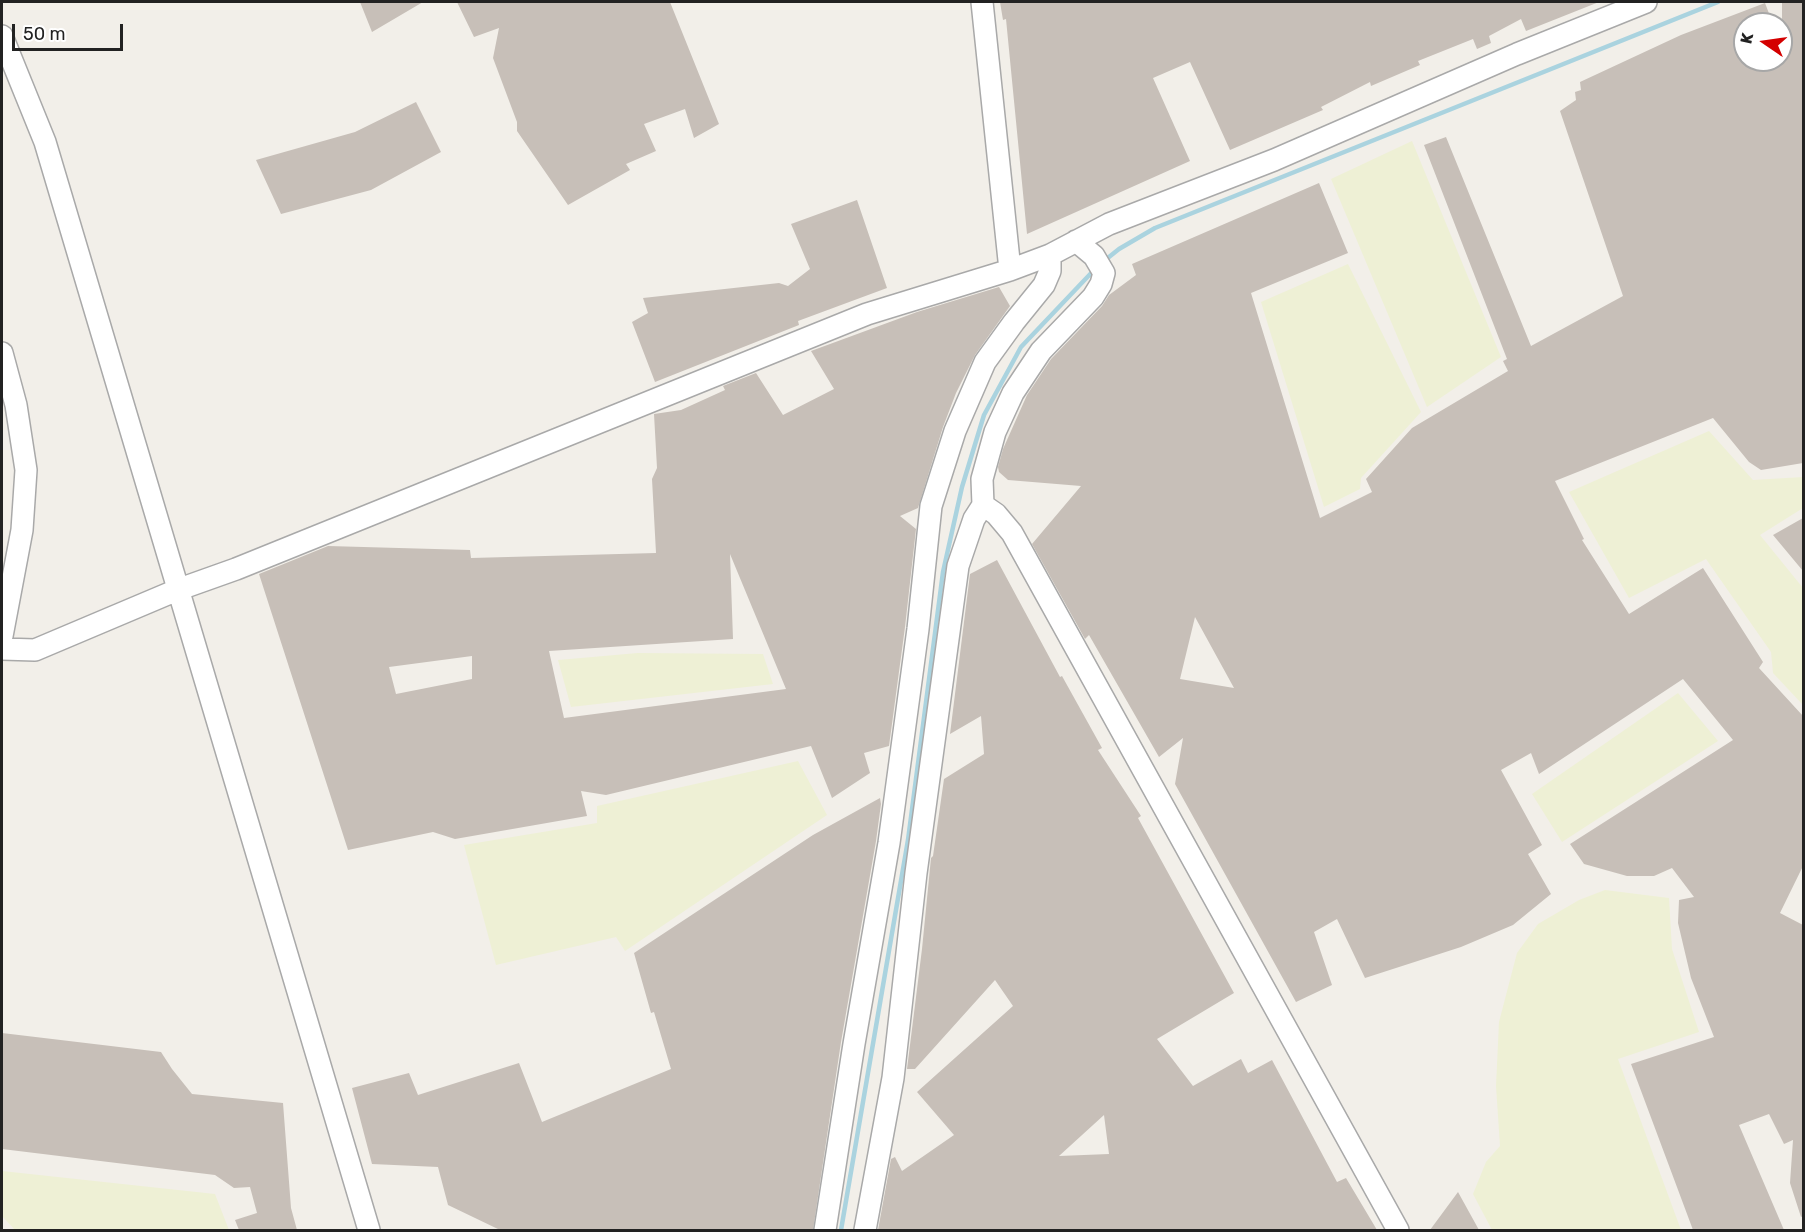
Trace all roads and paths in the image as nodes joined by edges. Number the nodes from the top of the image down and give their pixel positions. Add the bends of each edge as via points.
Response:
1 (982, 2) edge
2 (1646, 2) edge
3 (2, 36) edge
4 (1076, 241) junction
5 (1050, 255) junction
6 (1010, 270) junction
7 (2, 353) edge
8 (983, 505) junction
9 (177, 590) junction
10 (2, 636) edge
11 (2, 650) edge
12 (369, 1230) edge
13 (825, 1230) edge
14 (865, 1230) edge
15 (1398, 1230) edge

1 - 6 street
2 - 4 street
3 - 9 street via 45,142
4 - 5 street
4 - 8 street via 1094,256 1104,273 1101,284 1041,351 1013,393 995,432 982,479
5 - 6 street
5 - 13 street via 1050,271 1044,285 985,362 955,431 931,506 889,843
6 - 9 street via 867,314
7 - 10 street via 16,405 26,470 22,530
8 - 14 street via 974,519 958,566 916,873 893,1078
8 - 15 street via 1012,533
9 - 11 street via 35,650
9 - 12 street

